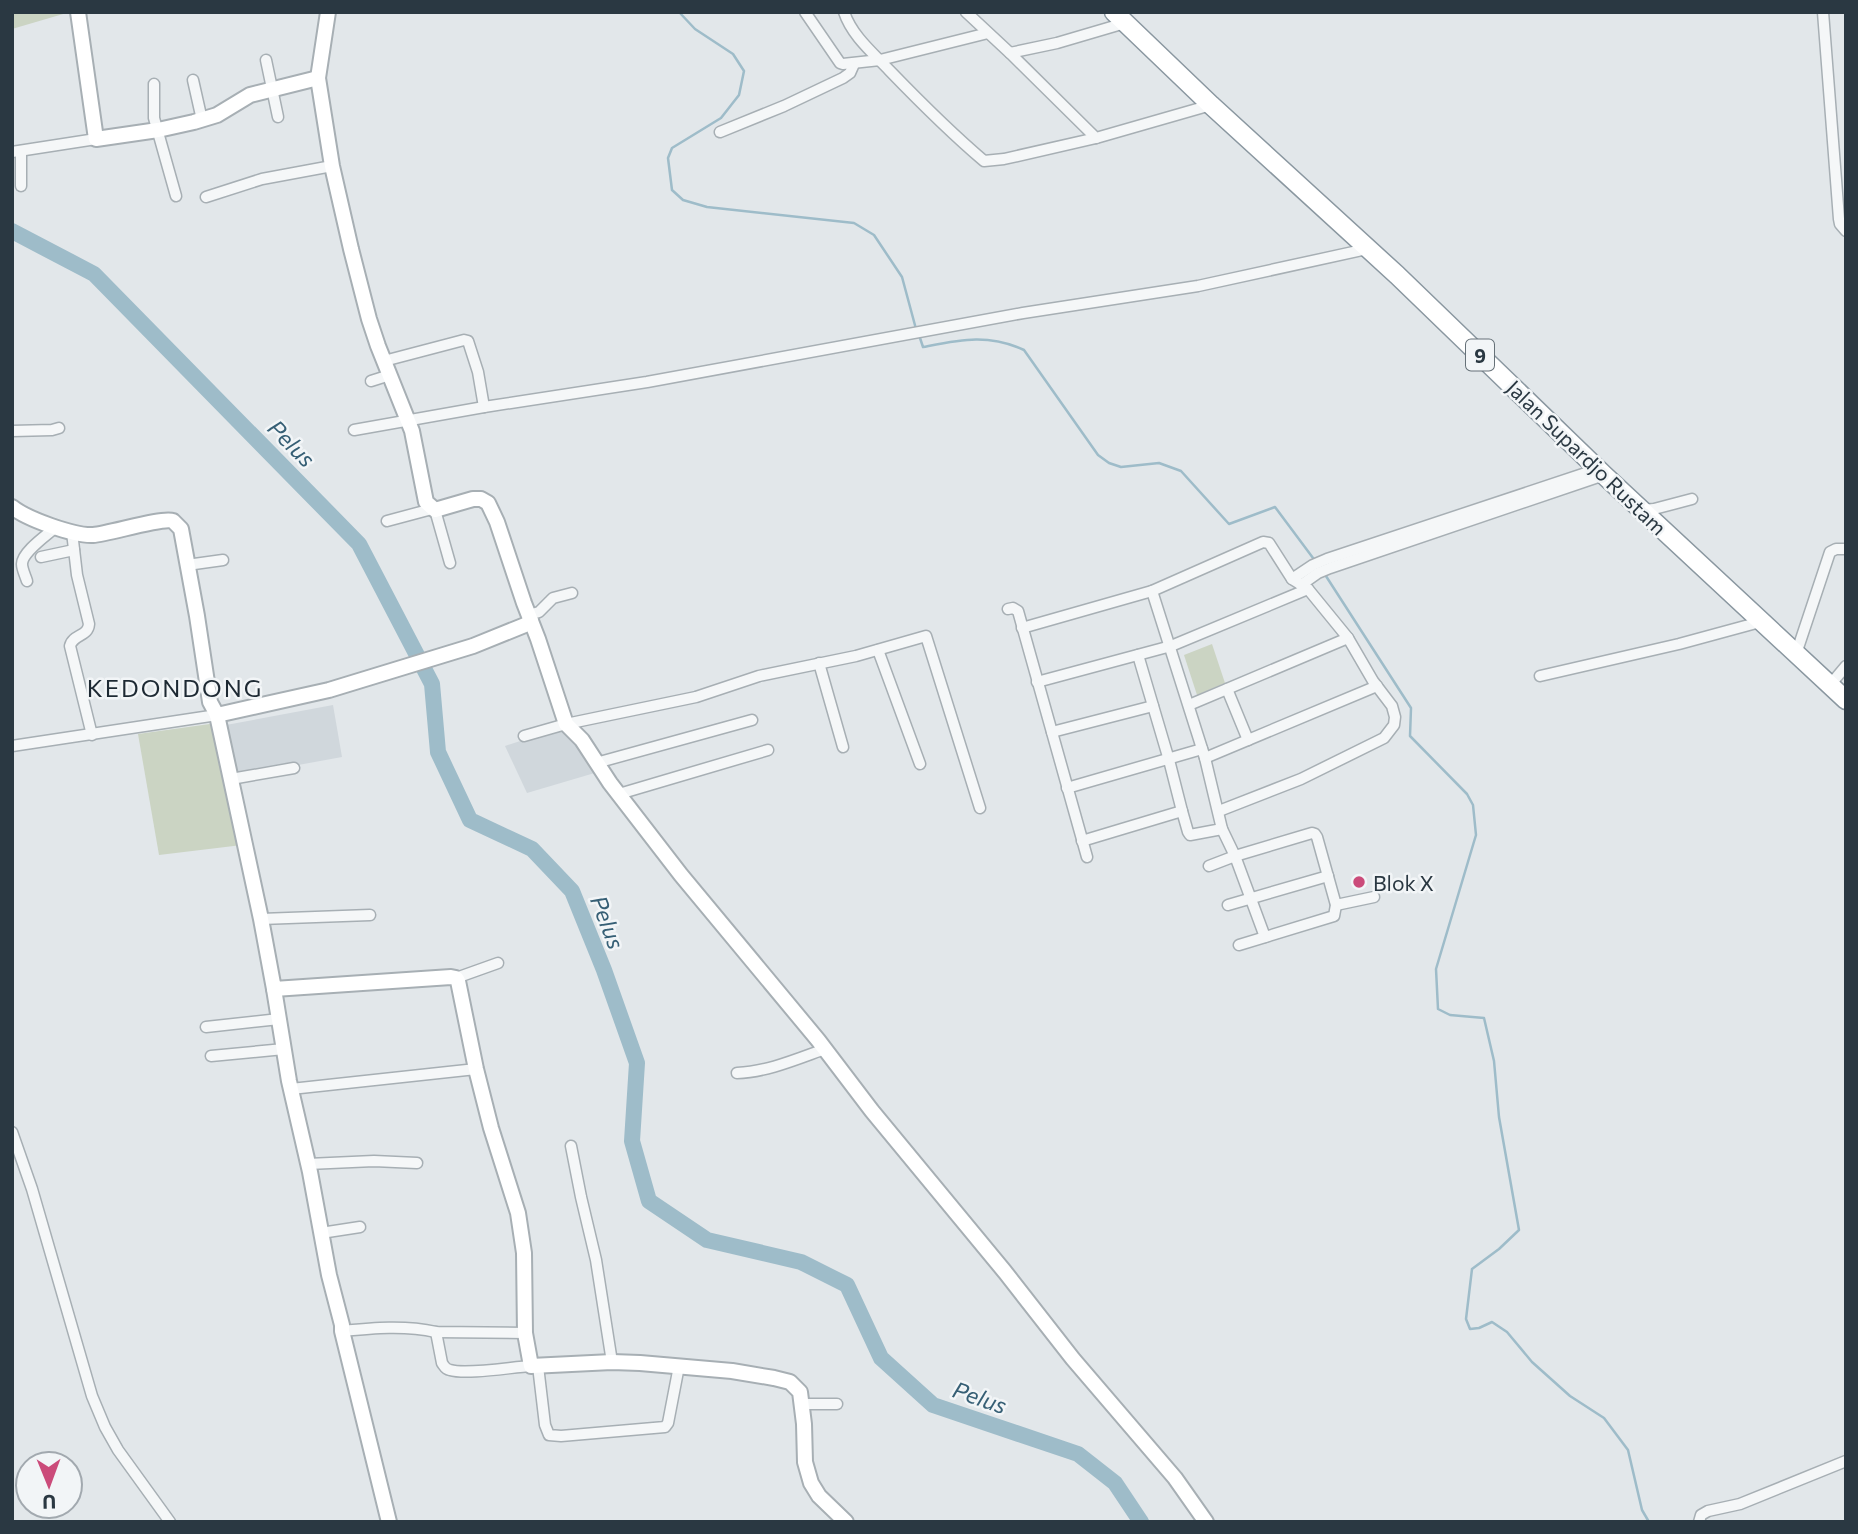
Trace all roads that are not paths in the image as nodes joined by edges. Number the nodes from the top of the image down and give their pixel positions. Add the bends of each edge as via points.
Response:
1 (78, 12) edge
2 (328, 12) edge
3 (805, 12) edge
4 (844, 12) edge
5 (966, 12) edge
6 (1822, 12) edge
7 (1119, 18) edge
8 (988, 33) junction
9 (1010, 53) junction
10 (266, 60) dead end
11 (880, 60) junction
12 (854, 64) junction
13 (318, 78) junction
14 (192, 80) dead end
15 (153, 84) dead end
16 (272, 89) junction
17 (1211, 105) junction
18 (278, 117) dead end
19 (202, 120) junction
20 (158, 130) junction
21 (720, 132) dead end
22 (1096, 138) junction
23 (96, 139) junction
24 (17, 151) edge
25 (332, 166) junction
26 (20, 187) dead end
27 (176, 196) dead end
28 (206, 197) dead end
29 (1846, 231) edge
30 (1367, 249) junction
31 (387, 368) junction
32 (371, 381) dead end
33 (484, 407) junction
34 (409, 421) junction
35 (59, 428) dead end
36 (354, 430) dead end
37 (12, 431) edge
38 (1601, 472) junction
39 (1692, 499) dead end
40 (12, 507) edge
41 (433, 510) junction
42 (1642, 510) junction
43 (387, 521) dead end
44 (56, 527) junction
45 (72, 533) junction
46 (1846, 549) edge
47 (74, 551) junction
48 (41, 557) dead end
49 (223, 560) dead end
50 (450, 563) dead end
51 (187, 565) junction
52 (27, 580) dead end
53 (1300, 584) junction
54 (1152, 591) junction
55 (572, 593) dead end
56 (1008, 609) dead end
57 (530, 618) junction
58 (1760, 622) junction
59 (1022, 628) junction
60 (1348, 638) junction
61 (1171, 646) junction
62 (878, 650) junction
63 (1138, 655) junction
64 (1796, 655) junction
65 (819, 663) junction
66 (1846, 666) edge
67 (1540, 676) dead end
68 (1037, 682) junction
69 (1830, 685) junction
70 (1377, 686) junction
71 (1227, 689) junction
72 (1846, 700) edge
73 (1189, 705) junction
74 (1153, 706) junction
75 (217, 715) junction
76 (752, 720) dead end
77 (566, 724) junction
78 (1052, 732) junction
79 (92, 734) junction
80 (524, 736) dead end
81 (1248, 740) junction
82 (12, 746) edge
83 (843, 747) dead end
84 (768, 750) dead end
85 (1204, 753) junction
86 (1169, 760) junction
87 (596, 763) junction
88 (920, 764) dead end
89 (295, 768) dead end
90 (231, 779) junction
91 (1068, 788) junction
92 (619, 794) junction
93 (980, 808) dead end
94 (1182, 811) junction
95 (1219, 811) junction
96 (1222, 829) junction
97 (1083, 841) junction
98 (1235, 856) junction
99 (1087, 857) dead end
100 (1209, 866) dead end
101 (1328, 876) junction
102 (1374, 897) dead end
103 (1252, 898) junction
104 (1228, 905) dead end
105 (1336, 905) junction
106 (370, 915) dead end
107 (261, 919) junction
108 (1265, 937) junction
109 (1239, 946) dead end
110 (498, 963) dead end
111 (456, 978) junction
112 (274, 989) junction
113 (279, 1019) junction
114 (206, 1027) dead end
115 (284, 1049) junction
116 (825, 1049) junction
117 (211, 1056) dead end
118 (476, 1069) junction
119 (737, 1073) dead end
120 (291, 1089) junction
121 (12, 1132) edge
122 (571, 1146) dead end
123 (416, 1163) dead end
124 (308, 1164) junction
125 (360, 1227) dead end
126 (321, 1233) junction
127 (342, 1331) junction
128 (436, 1332) junction
129 (525, 1334) junction
130 (612, 1362) junction
131 (534, 1366) junction
132 (680, 1366) junction
133 (801, 1404) junction
134 (837, 1404) dead end
135 (1846, 1461) edge
136 (170, 1522) edge
137 (389, 1522) edge
138 (846, 1522) edge
139 (1206, 1522) edge
140 (1699, 1522) edge

1 - 23 street
2 - 13 street
3 - 12 street via 840,63
4 - 11 street via 855,34
5 - 8 street
6 - 29 street via 1839,219
7 - 9 street via 1057,43
7 - 17 highway, Jalan Supardjo Rustam / 9
8 - 9 street
8 - 11 street
9 - 22 street
10 - 16 street
11 - 12 street
11 - 22 street via 984,161
12 - 21 street via 843,78
13 - 16 street
13 - 25 street
14 - 19 street
15 - 20 street
16 - 18 street
16 - 19 street
17 - 22 street
17 - 30 highway, Jalan Supardjo Rustam / 9
19 - 20 street
20 - 23 street
20 - 27 street
23 - 24 street
24 - 26 street
25 - 28 street via 262,179
25 - 31 street via 369,318
30 - 33 street via 1198,286
30 - 38 highway, Jalan Supardjo Rustam / 9
31 - 32 street
31 - 33 street via 468,341
31 - 34 street
33 - 34 street
34 - 36 street
34 - 41 street via 426,502
35 - 37 street
38 - 42 highway, Jalan Supardjo Rustam / 9
38 - 53 street via 1328,564
39 - 42 street
40 - 44 street
41 - 43 street
41 - 50 street
41 - 57 street via 473,499 488,503
42 - 58 highway, Jalan Supardjo Rustam / 9
44 - 45 street
44 - 52 street via 23,559
45 - 47 street
45 - 51 street via 94,535 173,522 181,529
46 - 64 street via 1830,552
47 - 48 street
47 - 79 street via 89,624 70,646
49 - 51 street
51 - 75 street via 210,702
53 - 54 street via 1263,541
53 - 60 street
53 - 61 street
54 - 59 street
54 - 61 street
55 - 57 street via 553,598
56 - 59 street via 1018,611
57 - 75 street via 525,625 444,655 328,690
57 - 77 street
58 - 64 highway, Jalan Supardjo Rustam / 9
58 - 67 street
59 - 68 street
60 - 70 street
60 - 71 street
61 - 63 street
61 - 73 street
62 - 65 street
62 - 88 street
62 - 93 street via 926,636
63 - 68 street
63 - 74 street
64 - 69 highway, Jalan Supardjo Rustam / 9
65 - 77 street via 696,697
65 - 83 street
66 - 69 street
68 - 78 street
69 - 72 highway, Jalan Supardjo Rustam / 9
70 - 81 street
70 - 95 street via 1395,717 1384,738 1301,779
71 - 73 street
71 - 81 street
73 - 85 street
74 - 78 street
74 - 86 street
75 - 79 street
75 - 90 street
76 - 87 street
77 - 80 street
77 - 87 street
78 - 91 street
79 - 82 street
81 - 85 street
84 - 92 street
85 - 86 street
85 - 95 street
86 - 91 street
86 - 94 street
87 - 92 street
89 - 90 street
90 - 107 street
91 - 97 street
92 - 116 street
94 - 96 street via 1190,835
94 - 97 street
95 - 96 street
96 - 98 street
97 - 99 street
98 - 100 street
98 - 101 street via 1315,834
98 - 103 street
101 - 103 street
101 - 105 street
102 - 105 street
103 - 104 street
103 - 108 street
105 - 108 street via 1331,918
106 - 107 street
107 - 112 street
108 - 109 street
110 - 111 street
111 - 112 street
111 - 118 street
112 - 113 street
113 - 114 street
113 - 115 street
115 - 117 street
115 - 120 street
116 - 119 street via 774,1067
116 - 139 street
118 - 120 street
118 - 129 street via 518,1213 524,1253
120 - 124 street
121 - 136 street via 92,1396 118,1450
122 - 130 street
123 - 124 street
124 - 126 street
125 - 126 street
126 - 127 street
127 - 128 street via 377,1327
127 - 137 street
128 - 129 street
128 - 131 street via 442,1363 449,1370
129 - 131 street
130 - 131 street
130 - 132 street
131 - 132 street via 545,1425 549,1435 561,1436 665,1427
132 - 133 street via 785,1380 799,1389
133 - 134 street
133 - 138 street via 811,1483
135 - 140 street via 1740,1504 1707,1511

